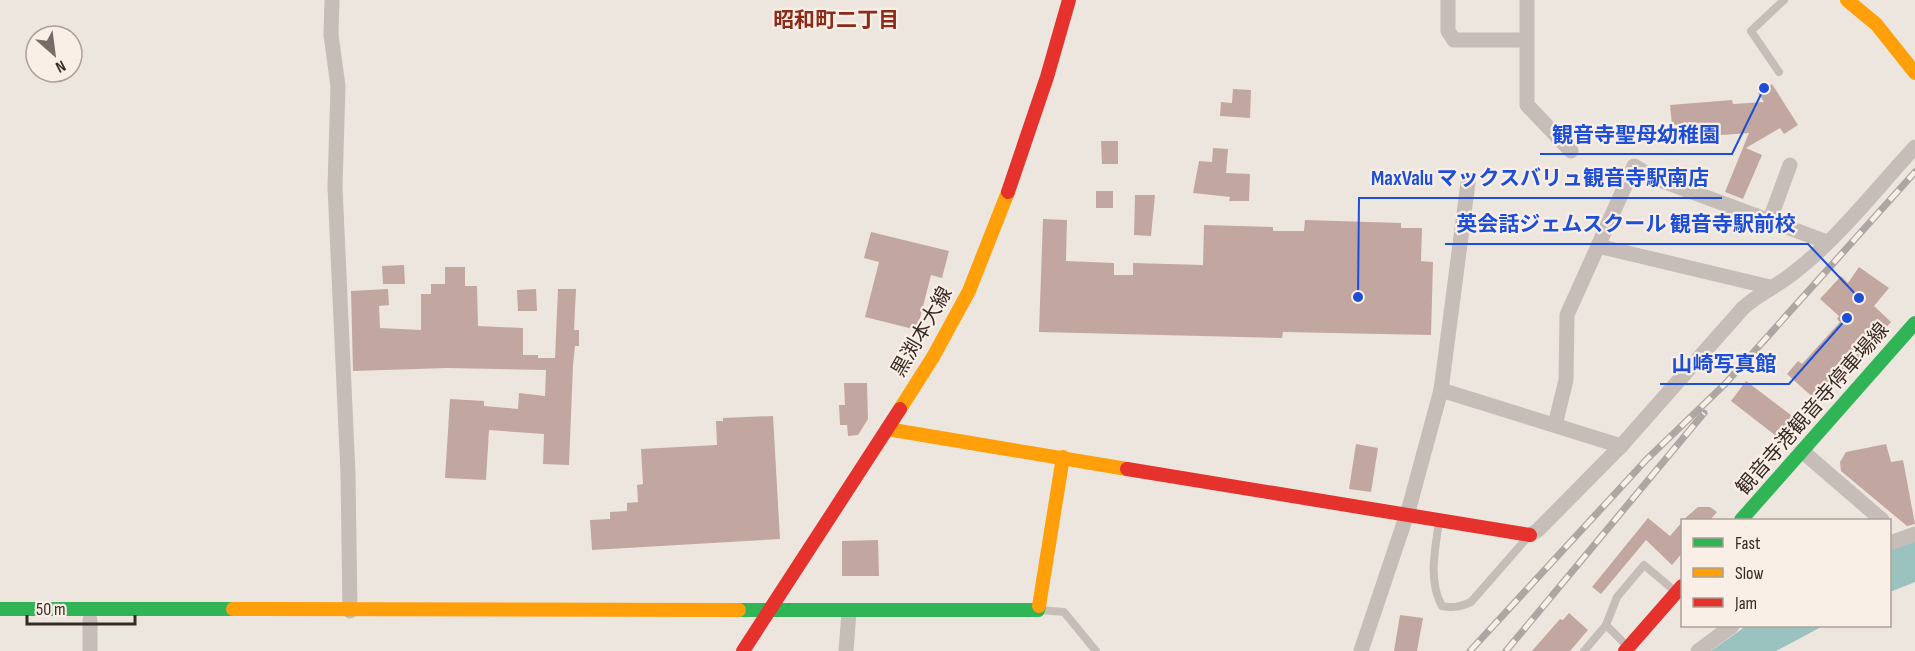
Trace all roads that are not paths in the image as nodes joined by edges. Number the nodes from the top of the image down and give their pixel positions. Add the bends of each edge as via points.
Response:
1 (332, 0) edge
2 (1069, 0) edge
3 (1448, 0) edge
4 (1527, 0) edge
5 (1784, 0) edge
6 (1847, 0) edge
7 (1861, 0) edge
8 (1876, 24) junction
9 (1526, 40) junction
10 (1779, 72) dead end
11 (1915, 73) edge
12 (1915, 147) edge
13 (1571, 151) dead end
14 (1790, 165) dead end
15 (1468, 183) dead end
16 (1770, 219) junction
17 (1827, 242) junction
18 (1598, 246) junction
19 (1770, 287) junction
20 (1915, 323) edge
21 (1441, 390) junction
22 (1555, 425) junction
23 (887, 429) junction
24 (1621, 446) junction
25 (1802, 451) junction
26 (1063, 457) junction
27 (1407, 514) junction
28 (1742, 519) edge
29 (1881, 519) edge
30 (1439, 520) junction
31 (1891, 528) edge
32 (1530, 535) junction
33 (1902, 539) edge
34 (1680, 589) edge
35 (0, 609) edge
36 (770, 609) junction
37 (1038, 610) junction
38 (350, 611) junction
39 (849, 612) junction
40 (90, 620) dead end
41 (1606, 625) junction
42 (1731, 627) edge
43 (1627, 649) edge
44 (90, 651) edge
45 (743, 651) edge
46 (846, 651) edge
47 (1096, 651) edge
48 (1361, 651) edge
49 (1584, 651) edge
50 (1698, 651) edge

1 - 38 street via 331,35 338,86 335,187
2 - 23 street, 黒渕本大線 via 1047,77 987,249 933,357
3 - 9 street via 1448,31 1454,40
4 - 9 street
5 - 10 lane via 1751,31
6 - 8 street
7 - 8 street
8 - 11 street
9 - 13 street via 1527,105
12 - 17 street
14 - 16 street
15 - 21 street
16 - 17 street
16 - 18 street via 1657,179 1634,166
17 - 19 street via 1792,275
18 - 19 street
18 - 22 street via 1567,315 1566,380
19 - 24 street via 1743,308
20 - 25 street, 観音寺港観音寺停車場線
21 - 22 street
21 - 27 street
22 - 24 street
23 - 26 street
23 - 36 street, 黒渕本大線
24 - 32 street
25 - 28 street, 観音寺港観音寺停車場線
25 - 29 street
26 - 27 street
26 - 37 street
27 - 30 street
27 - 48 street
30 - 32 street
30 - 32 lane via 1434,579 1437,597 1442,606 1448,607 1471,602
31 - 33 street
34 - 41 lane via 1644,565 1617,597
34 - 43 street
35 - 38 street
36 - 38 street
36 - 39 street
36 - 45 street, 黒渕本大線
37 - 39 street
37 - 47 lane via 1064,612
39 - 46 street
40 - 44 street
41 - 43 lane
41 - 49 lane
42 - 50 street

